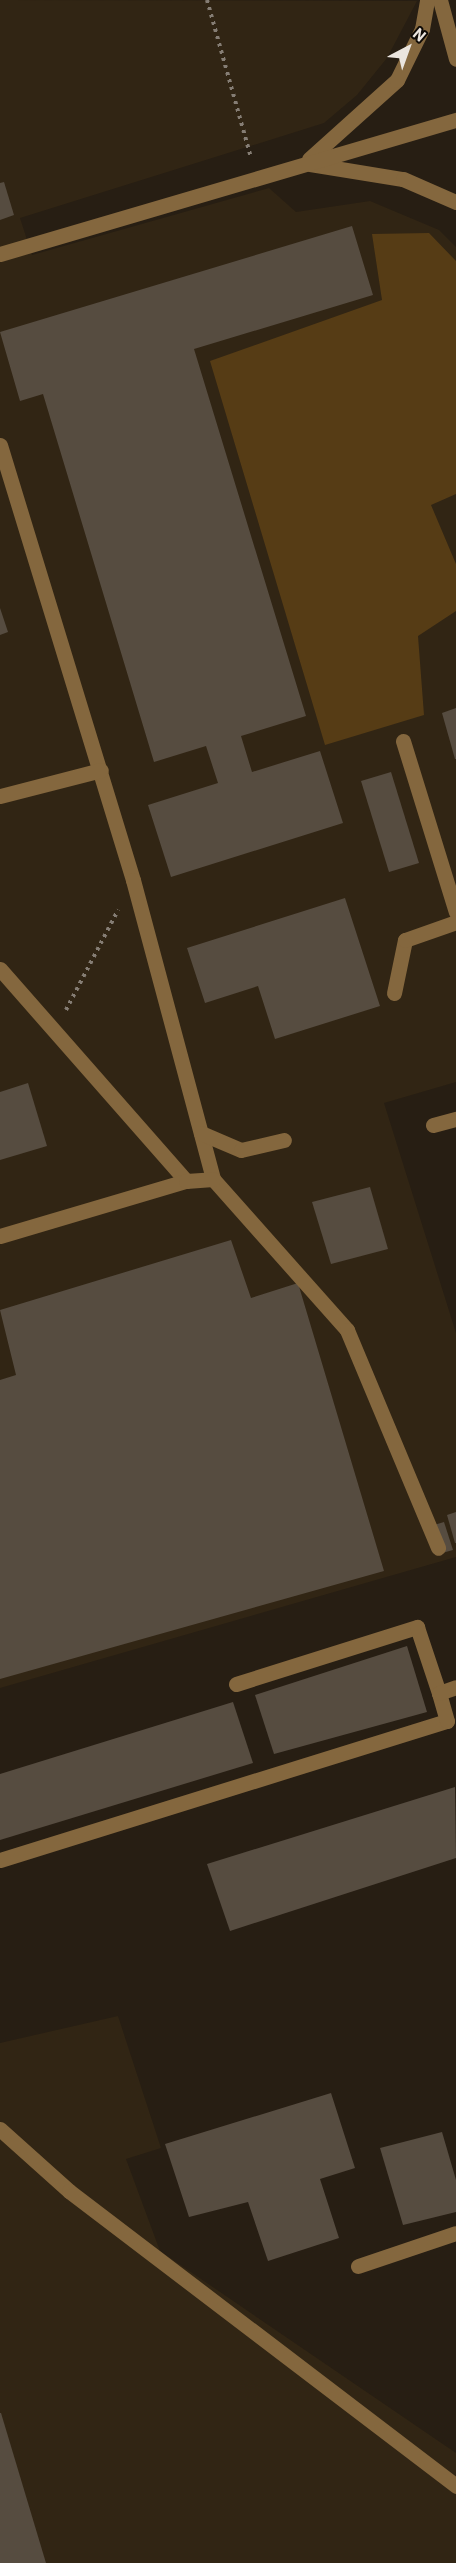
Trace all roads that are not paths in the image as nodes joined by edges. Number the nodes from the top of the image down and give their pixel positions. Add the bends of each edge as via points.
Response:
1 (427, 0) edge
2 (440, 0) edge
3 (456, 59) edge
4 (456, 120) edge
5 (304, 163) junction
6 (456, 202) edge
7 (0, 254) edge
8 (0, 445) edge
9 (403, 741) dead end
10 (101, 770) junction
11 (0, 796) edge
12 (456, 912) edge
13 (456, 922) edge
14 (0, 969) edge
15 (394, 993) dead end
16 (456, 1119) edge
17 (433, 1125) dead end
18 (201, 1133) junction
19 (284, 1140) dead end
20 (213, 1179) junction
21 (186, 1181) junction
22 (0, 1236) edge
23 (438, 1548) dead end
24 (236, 1684) dead end
25 (456, 1687) edge
26 (439, 1693) junction
27 (0, 1860) edge
28 (0, 2128) edge
29 (456, 2233) edge
30 (358, 2266) dead end
31 (456, 2486) edge

1 - 5 street via 422,29 397,80
2 - 3 street
4 - 5 street
5 - 6 street via 403,180
5 - 7 street
8 - 10 street
9 - 12 street
10 - 11 street
10 - 18 street
13 - 15 street via 405,940
14 - 21 street
16 - 17 street
18 - 19 street via 241,1150
18 - 20 street
20 - 21 street
20 - 23 street via 347,1330
21 - 22 street
24 - 26 street via 417,1627
25 - 26 street
26 - 27 street via 447,1721
28 - 31 street via 69,2191
29 - 30 street

